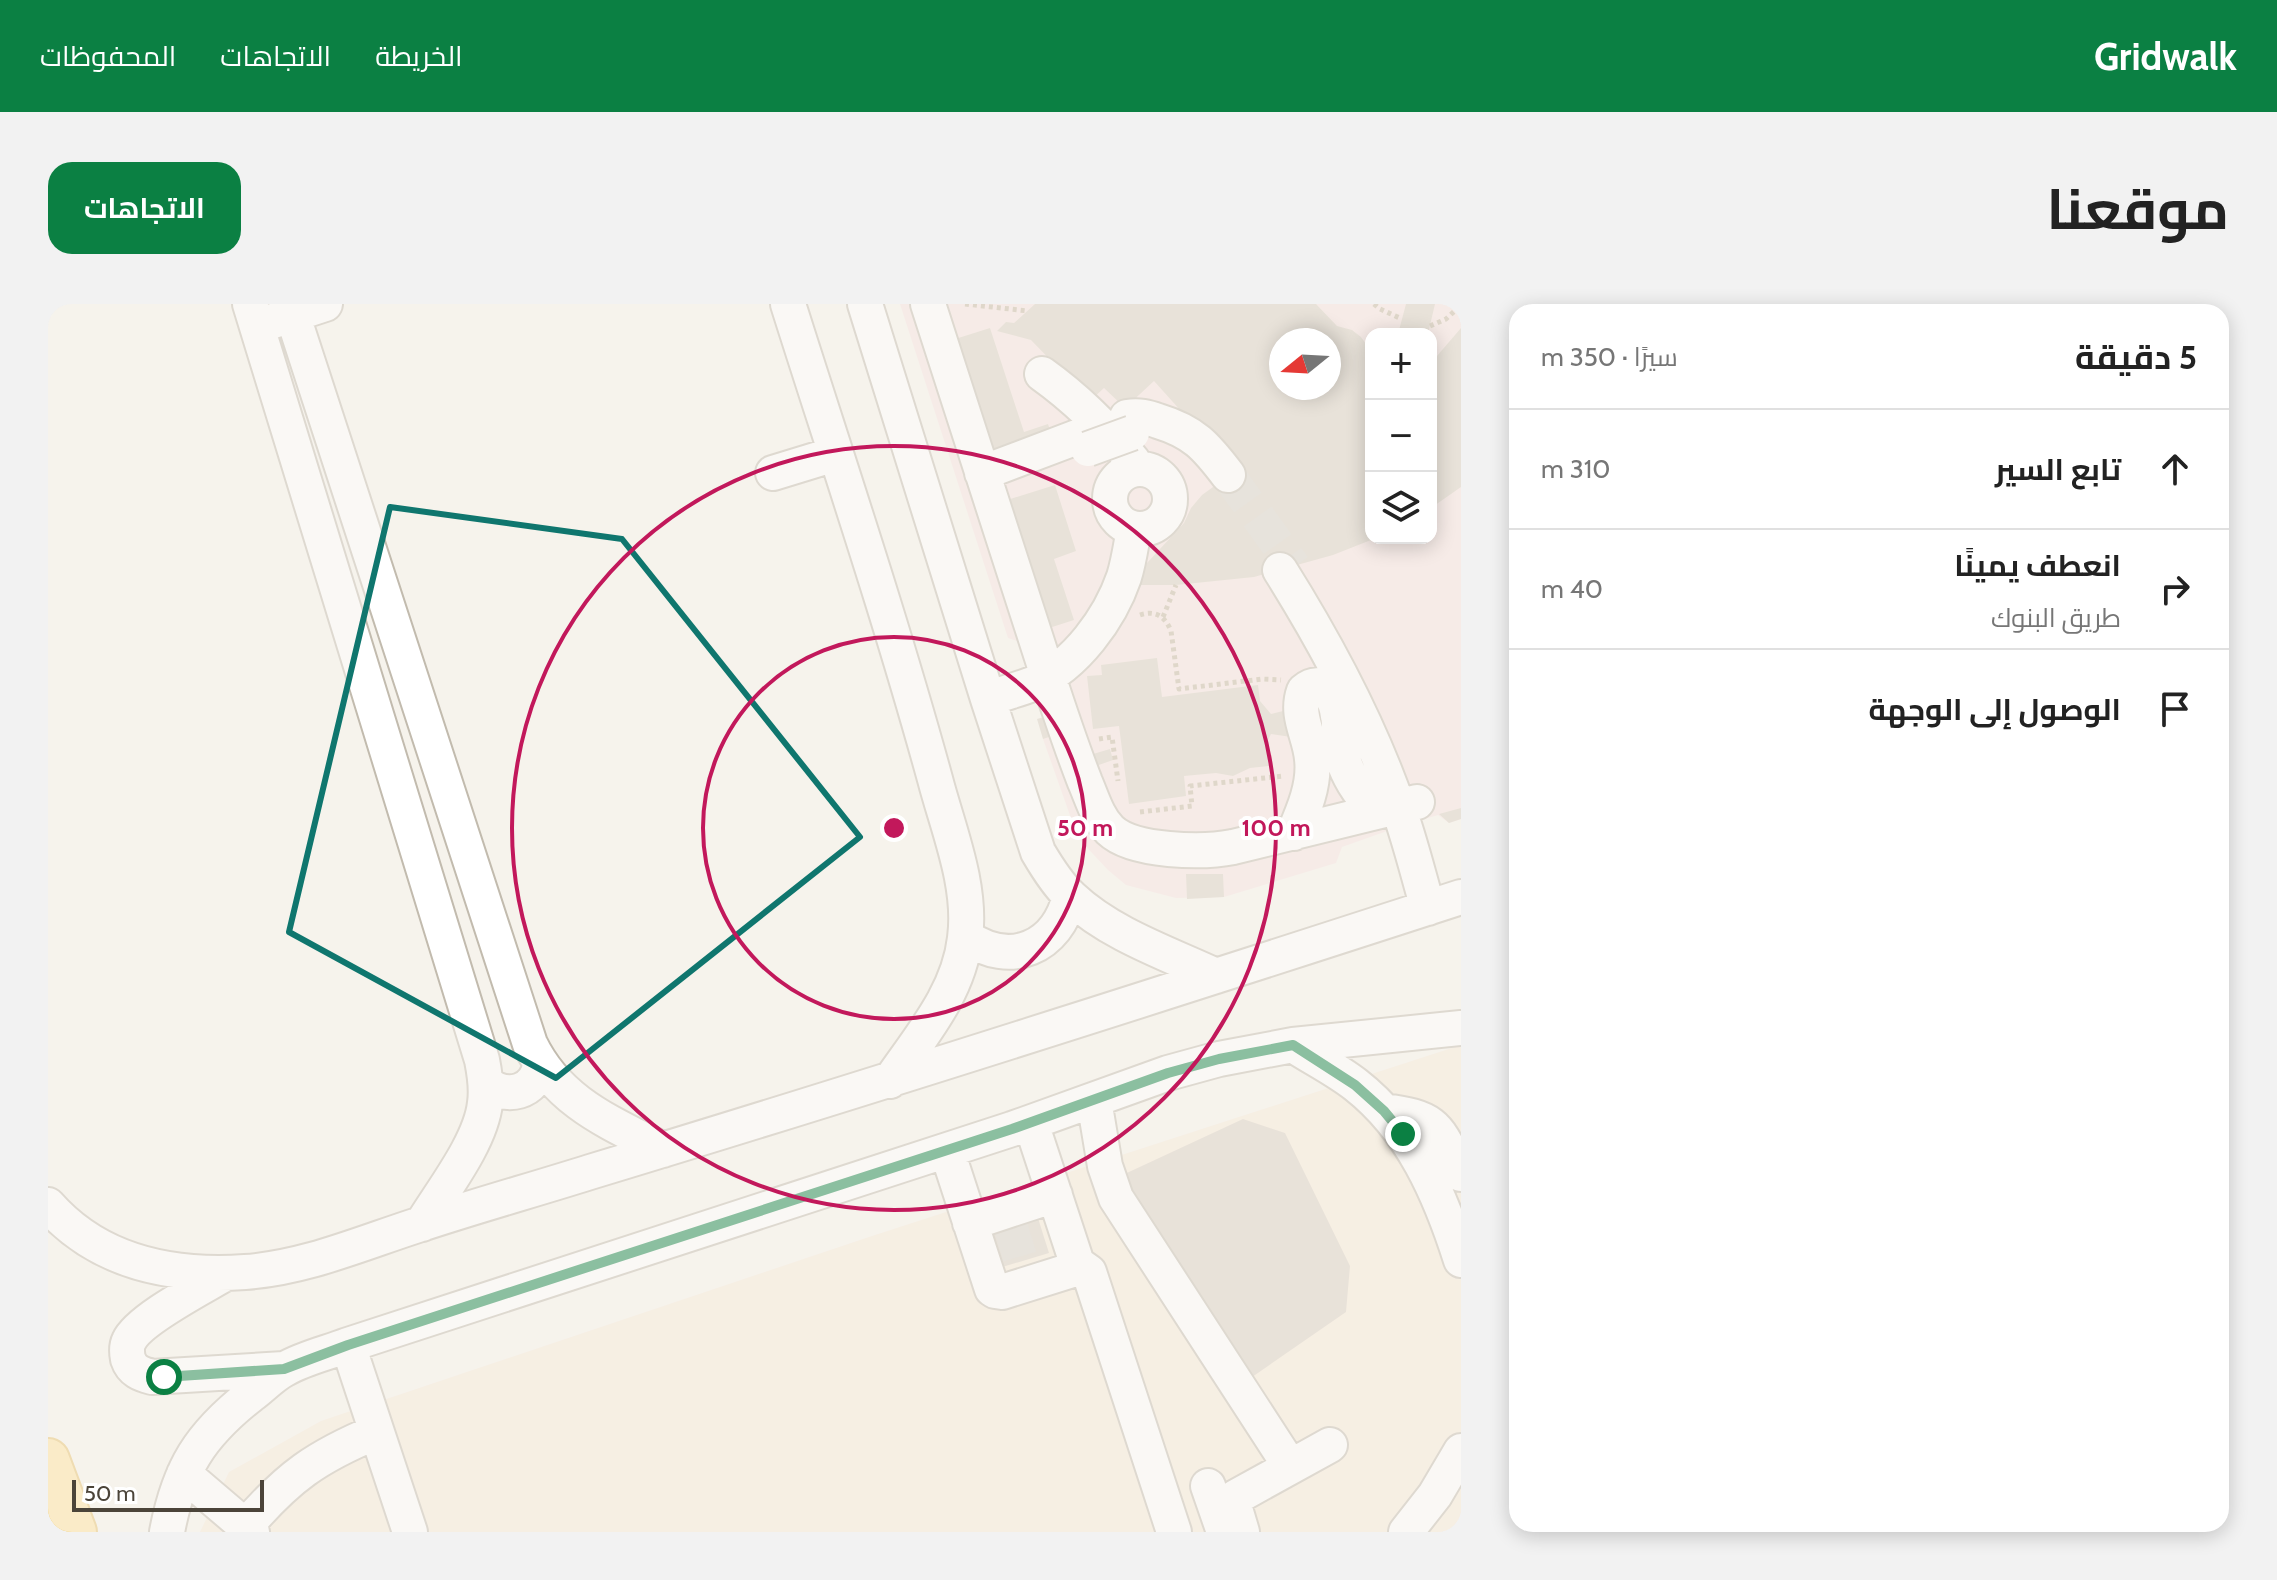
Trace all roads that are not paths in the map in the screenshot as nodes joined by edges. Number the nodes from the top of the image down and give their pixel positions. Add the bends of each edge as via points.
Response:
1 (325, 304) edge
2 (788, 304) edge
3 (865, 304) edge
4 (930, 305) edge
5 (290, 309) edge
6 (254, 315) edge
7 (1042, 374) dead end
8 (835, 454) junction
9 (1138, 468) junction
10 (773, 473) dead end
11 (1228, 475) tunnel mouth
12 (984, 479) junction
13 (1134, 529) junction
14 (1287, 569) tunnel mouth
15 (1309, 686) road end
16 (1051, 687) junction
17 (992, 709) junction
18 (1322, 761) junction
19 (1396, 807) junction
20 (1294, 833) junction
21 (1070, 896) junction
22 (1447, 902) edge
23 (966, 937) junction
24 (1216, 976) junction
25 (1461, 1028) edge
26 (1293, 1045) junction
27 (540, 1065) junction
28 (890, 1081) junction
29 (486, 1083) junction
30 (1094, 1100) junction
31 (1031, 1123) junction
32 (1440, 1136) edge
33 (663, 1150) junction
34 (947, 1151) junction
35 (1461, 1174) edge
36 (1051, 1186) junction
37 (48, 1205) edge
38 (967, 1213) junction
39 (422, 1224) junction
40 (1075, 1259) junction
41 (1461, 1260) edge
42 (1021, 1261) dead end
43 (226, 1273) junction
44 (348, 1345) junction
45 (284, 1369) junction
46 (376, 1432) junction
47 (1330, 1445) dead end
48 (1461, 1451) edge
49 (48, 1460) edge
50 (1290, 1466) junction
51 (184, 1474) junction
52 (1208, 1486) dead end
53 (247, 1530) edge
54 (75, 1532) edge
55 (167, 1532) edge
56 (410, 1532) edge
57 (1174, 1532) edge
58 (1224, 1532) edge
59 (1242, 1532) edge
60 (1406, 1532) edge

1 - 5 street
2 - 8 street
3 - 17 street
4 - 12 street
5 - 6 street
5 - 27 street
6 - 29 street
7 - 9 street via 1100,423
8 - 10 street
8 - 23 street via 961,876
9 - 13 street via 1119,476 1109,495 1114,515
9 - 13 street via 1158,474 1170,492 1170,503 1161,521
11 - 12 street via 1204,444 1181,428 1139,423
12 - 16 street
13 - 16 street via 1124,576 1109,610
14 - 19 street via 1339,669
15 - 18 street via 1329,691 1338,716
16 - 17 street
16 - 20 street via 1109,829 1125,838 1187,851 1218,850
17 - 21 street via 1038,852
18 - 19 street
18 - 20 street
19 - 20 street
19 - 22 street
21 - 23 street via 1053,933 1030,948 990,950
21 - 24 street via 1108,925
22 - 24 street
23 - 28 street via 950,989
24 - 28 street
25 - 26 street
26 - 30 street via 1168,1073
26 - 32 street via 1355,1085 1384,1111
27 - 29 street via 534,1081 518,1092 501,1092
27 - 33 street via 589,1110
28 - 33 street
29 - 39 street via 479,1129
30 - 31 street
30 - 50 street via 1116,1198
31 - 34 street
31 - 36 street
32 - 35 street
32 - 41 street via 1441,1204
33 - 39 street
34 - 38 street
34 - 44 street
36 - 38 street
36 - 38 street via 1008,1218
36 - 40 street
37 - 43 street via 86,1239 118,1257 189,1273
38 - 40 street via 995,1291 1070,1270
39 - 43 street via 297,1264
40 - 42 street via 1029,1272
40 - 57 street via 1089,1272
43 - 45 street via 135,1333 127,1349 132,1367 152,1377
44 - 45 street
44 - 46 street
45 - 51 street via 214,1427
46 - 53 street via 303,1469 272,1495
46 - 56 street
47 - 50 street
48 - 60 street
49 - 54 main road
50 - 59 street via 1236,1497
51 - 53 street
51 - 55 street
52 - 58 street

